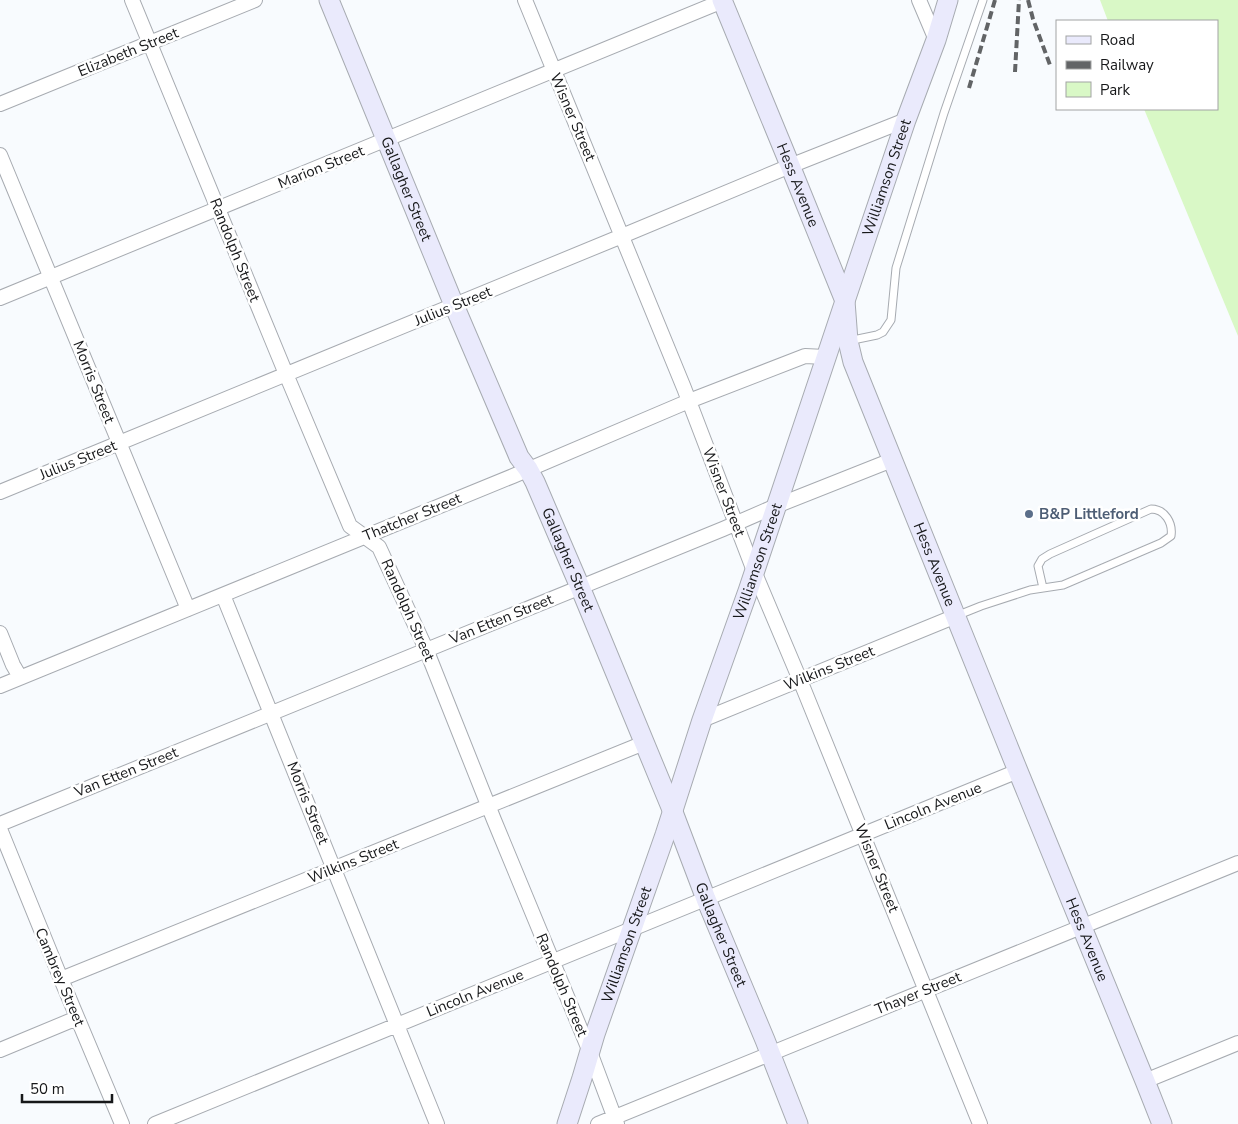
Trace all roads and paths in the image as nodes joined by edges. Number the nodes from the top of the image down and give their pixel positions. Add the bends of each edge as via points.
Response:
1 (132, 0) edge
2 (255, 0) edge
3 (329, 0) edge
4 (525, 0) edge
5 (723, 0) edge
6 (919, 0) edge
7 (948, 0) edge
8 (983, 0) edge
9 (936, 40) junction
10 (150, 44) junction
11 (554, 71) junction
12 (0, 104) edge
13 (906, 120) junction
14 (386, 140) junction
15 (0, 155) edge
16 (790, 166) junction
17 (218, 209) junction
18 (622, 236) junction
19 (50, 277) junction
20 (0, 298) edge
21 (844, 301) junction
22 (454, 305) junction
23 (848, 342) junction
24 (826, 357) junction
25 (286, 374) junction
26 (689, 401) junction
27 (118, 444) junction
28 (892, 460) junction
29 (528, 469) junction
30 (0, 492) edge
31 (776, 506) junction
32 (736, 524) junction
33 (365, 536) junction
34 (754, 571) junction
35 (580, 586) junction
36 (1043, 588) junction
37 (223, 594) junction
38 (188, 609) junction
39 (956, 616) junction
40 (0, 634) edge
41 (426, 650) junction
42 (20, 677) junction
43 (800, 680) junction
44 (0, 686) edge
45 (271, 713) junction
46 (702, 720) junction
47 (644, 744) junction
48 (1018, 771) junction
49 (488, 806) junction
50 (673, 812) junction
51 (0, 824) edge
52 (0, 829) edge
53 (863, 834) junction
54 (13, 862) junction
55 (1238, 863) edge
56 (0, 868) edge
57 (334, 869) junction
58 (706, 899) junction
59 (1082, 927) junction
60 (632, 928) junction
61 (552, 962) junction
62 (61, 979) junction
63 (926, 990) junction
64 (77, 1018) junction
65 (396, 1025) junction
66 (1238, 1043) edge
67 (0, 1050) edge
68 (590, 1052) junction
69 (771, 1054) junction
70 (1145, 1081) junction
71 (616, 1121) edge
72 (122, 1124) edge
73 (155, 1124) edge
74 (437, 1124) edge
75 (567, 1124) edge
76 (598, 1124) edge
77 (798, 1124) edge
78 (980, 1124) edge
79 (1162, 1124) edge

1 - 10 street, Randolph Street
2 - 10 street, Elizabeth Street
3 - 14 street, Gallagher Street
4 - 11 street, Wisner Street
5 - 11 street, Marion Street
5 - 16 street, Hess Avenue
6 - 9 street
7 - 9 street, Williamson Street
8 - 23 lane via 896,268 891,320 883,332
9 - 13 street, Williamson Street
10 - 12 street, Elizabeth Street
10 - 17 street, Randolph Street
11 - 14 street, Marion Street
11 - 18 street, Wisner Street
13 - 16 street, Julius Street
13 - 21 street, Williamson Street
14 - 17 street, Marion Street
14 - 22 street, Gallagher Street
15 - 19 street, Morris Street
16 - 18 street, Julius Street
16 - 21 street, Hess Avenue
17 - 19 street, Marion Street
17 - 25 street, Randolph Street
18 - 22 street, Julius Street
18 - 26 street, Wisner Street
19 - 20 street, Marion Street
19 - 27 street, Morris Street
21 - 23 street, Hess Avenue
21 - 24 street, Williamson Street
22 - 25 street, Julius Street
22 - 29 street, Gallagher Street via 519,457
23 - 28 street, Hess Avenue
24 - 26 street, Thatcher Street via 805,356
24 - 31 street, Williamson Street
25 - 27 street, Julius Street
25 - 33 street, Randolph Street via 350,526
26 - 29 street, Thatcher Street
26 - 32 street, Wisner Street
27 - 30 street, Julius Street
27 - 38 street, Morris Street
28 - 31 street, Van Etten Street
28 - 39 street, Hess Avenue
29 - 33 street, Thatcher Street
29 - 35 street, Gallagher Street
31 - 32 street, Van Etten Street
31 - 34 street, Williamson Street
32 - 34 street, Wisner Street
32 - 35 street, Van Etten Street
33 - 37 street, Thatcher Street
33 - 41 street, Randolph Street via 379,547
34 - 43 street, Wisner Street
34 - 46 street, Williamson Street
35 - 41 street, Van Etten Street
35 - 47 street, Gallagher Street
36 - 36 lane via 1063,585 1161,543 1170,536 1169,521 1162,512 1151,509 1050,554 1038,566
36 - 39 lane
37 - 38 street, Thatcher Street
37 - 45 street, Morris Street
38 - 42 street, Thatcher Street
39 - 43 street, Wilkins Street
39 - 48 street, Hess Avenue
40 - 42 street
41 - 45 street, Van Etten Street
41 - 49 street, Randolph Street
42 - 44 street, Thatcher Street
43 - 46 street, Wilkins Street
43 - 53 street, Wisner Street
45 - 51 street, Van Etten Street
45 - 57 street, Morris Street
46 - 50 street, Williamson Street
47 - 49 street, Wilkins Street
47 - 50 street, Gallagher Street
48 - 53 street, Lincoln Avenue
48 - 59 street, Hess Avenue
49 - 57 street, Wilkins Street
49 - 61 street, Randolph Street
50 - 58 street, Gallagher Street
50 - 60 street, Williamson Street
52 - 54 street, Cambrey Street
53 - 58 street, Lincoln Avenue
53 - 63 street, Wisner Street
54 - 56 street
54 - 62 street, Cambrey Street
55 - 59 street, Thayer Street
57 - 62 street, Wilkins Street
57 - 65 street, Morris Street
58 - 60 street, Lincoln Avenue
58 - 69 street, Gallagher Street
59 - 63 street, Thayer Street
59 - 70 street, Hess Avenue
60 - 61 street, Lincoln Avenue
60 - 68 street, Williamson Street
61 - 65 street, Lincoln Avenue
61 - 68 street, Randolph Street
62 - 64 street, Cambrey Street
63 - 69 street, Thayer Street
63 - 78 street, Wisner Street
64 - 67 street
64 - 72 street, Cambrey Street
65 - 73 street, Lincoln Avenue
65 - 74 street, Morris Street
66 - 70 street
68 - 71 street, Randolph Street
68 - 75 street, Williamson Street
69 - 71 street, Thayer Street
69 - 77 street, Gallagher Street
70 - 79 street, Hess Avenue
71 - 76 street, Thayer Street

